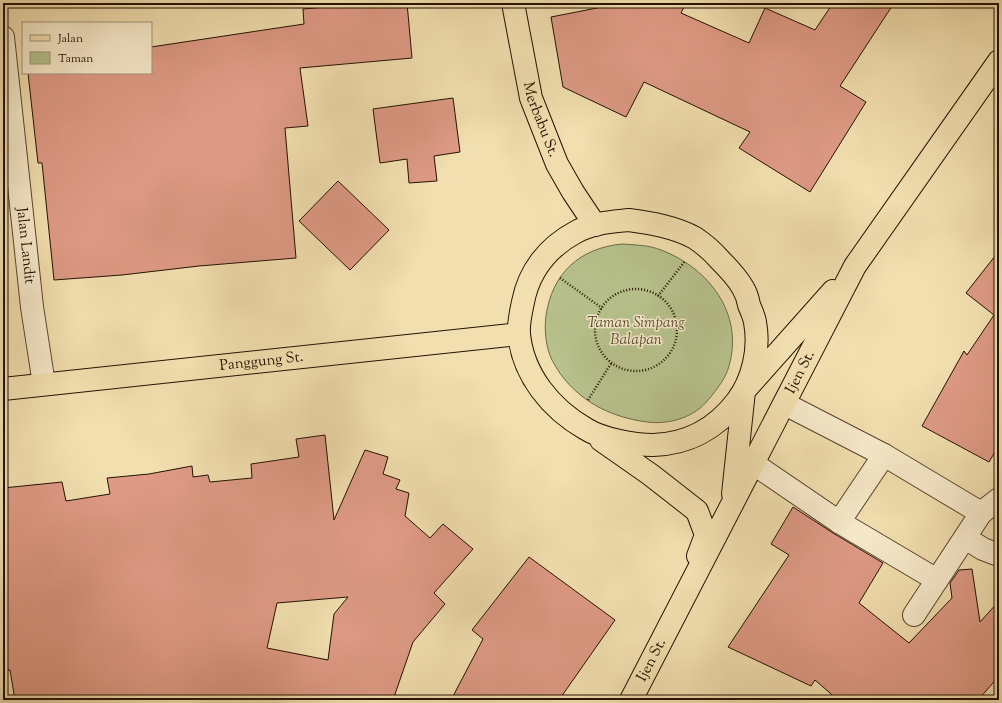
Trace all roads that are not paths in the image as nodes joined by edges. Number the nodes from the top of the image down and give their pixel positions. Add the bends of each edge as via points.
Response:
1 (513, 3) edge
2 (3, 36) edge
3 (999, 61) edge
4 (595, 224) junction
5 (855, 266) junction
6 (519, 334) junction
7 (44, 384) junction
8 (3, 389) edge
9 (744, 391) junction
10 (784, 404) junction
11 (587, 430) junction
12 (884, 455) junction
13 (754, 464) junction
14 (999, 499) edge
15 (732, 506) junction
16 (981, 514) junction
17 (839, 522) junction
18 (965, 538) junction
19 (999, 553) edge
20 (937, 580) junction
21 (679, 606) junction
22 (914, 615) dead end
23 (631, 700) edge

1 - 4 main road, Merbabu St. via 531,98 557,164 572,192
2 - 7 street, Jalan Landit via 32,308
3 - 5 main road, Ijen St.
4 - 6 main road via 576,231 553,247 537,265 525,289
4 - 9 main road via 629,220 663,225 695,238 730,270 744,289 755,322 756,348 753,370
5 - 9 main road
5 - 10 main road, Ijen St.
6 - 7 main road, Panggung St.
6 - 11 main road via 525,361 537,384 551,402
7 - 8 main road, Panggung St.
9 - 11 main road via 728,412 709,428 680,442 642,445 618,441
9 - 15 main road
10 - 12 street
10 - 13 main road, Ijen St.
11 - 21 main road via 697,511 706,535
12 - 16 street
12 - 17 street
13 - 15 main road, Ijen St.
13 - 17 street
14 - 16 street
15 - 21 main road, Ijen St.
16 - 18 street
17 - 20 street
18 - 19 street via 984,549
18 - 20 street
20 - 22 street
21 - 23 main road, Ijen St.

